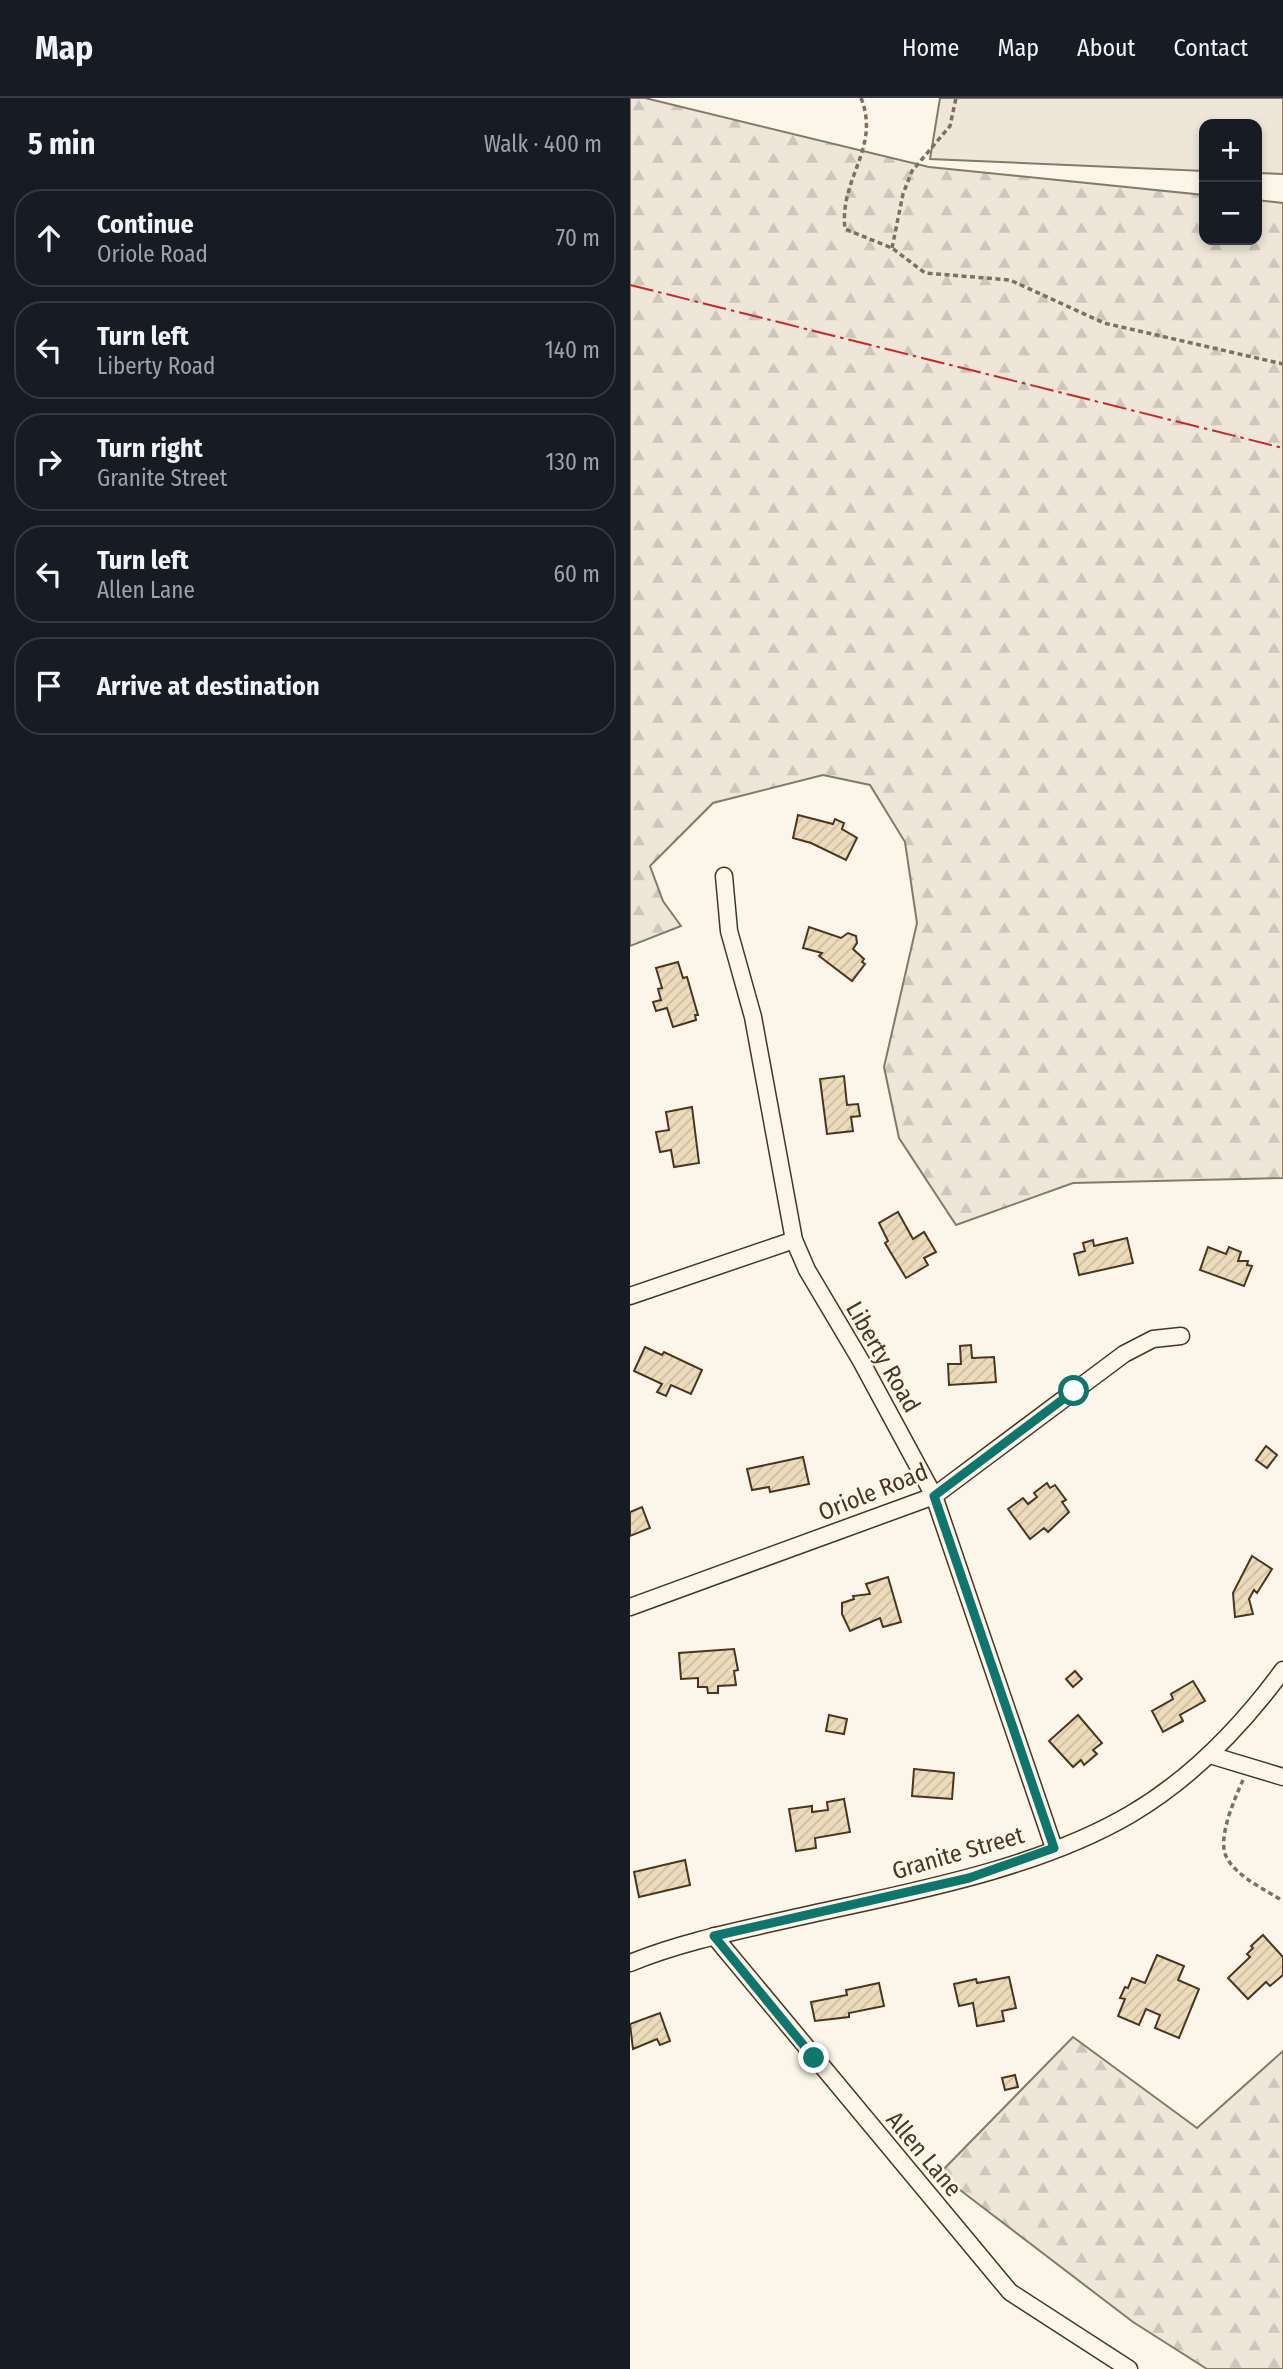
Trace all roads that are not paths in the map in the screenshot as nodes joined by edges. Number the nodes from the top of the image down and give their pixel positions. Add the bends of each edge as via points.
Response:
1 (724, 876) dead end
2 (794, 1240) junction
3 (630, 1296) edge
4 (1181, 1336) dead end
5 (934, 1496) junction
6 (630, 1607) edge
7 (1283, 1670) edge
8 (1210, 1755) junction
9 (1283, 1777) edge
10 (1054, 1848) junction
11 (714, 1936) junction
12 (630, 1963) edge
13 (1129, 2369) edge

1 - 2 street, Liberty Road via 729,931 753,1017
2 - 3 street
2 - 5 street, Liberty Road
4 - 5 street, Oriole Road via 1153,1339 1124,1354
5 - 6 street, Oriole Road
5 - 10 street, Liberty Road
7 - 8 street, Granite Street
8 - 9 street
8 - 10 street, Granite Street via 1130,1815
10 - 11 street, Granite Street via 969,1878
11 - 12 street, Granite Street
11 - 13 street, Allen Lane via 1010,2292

